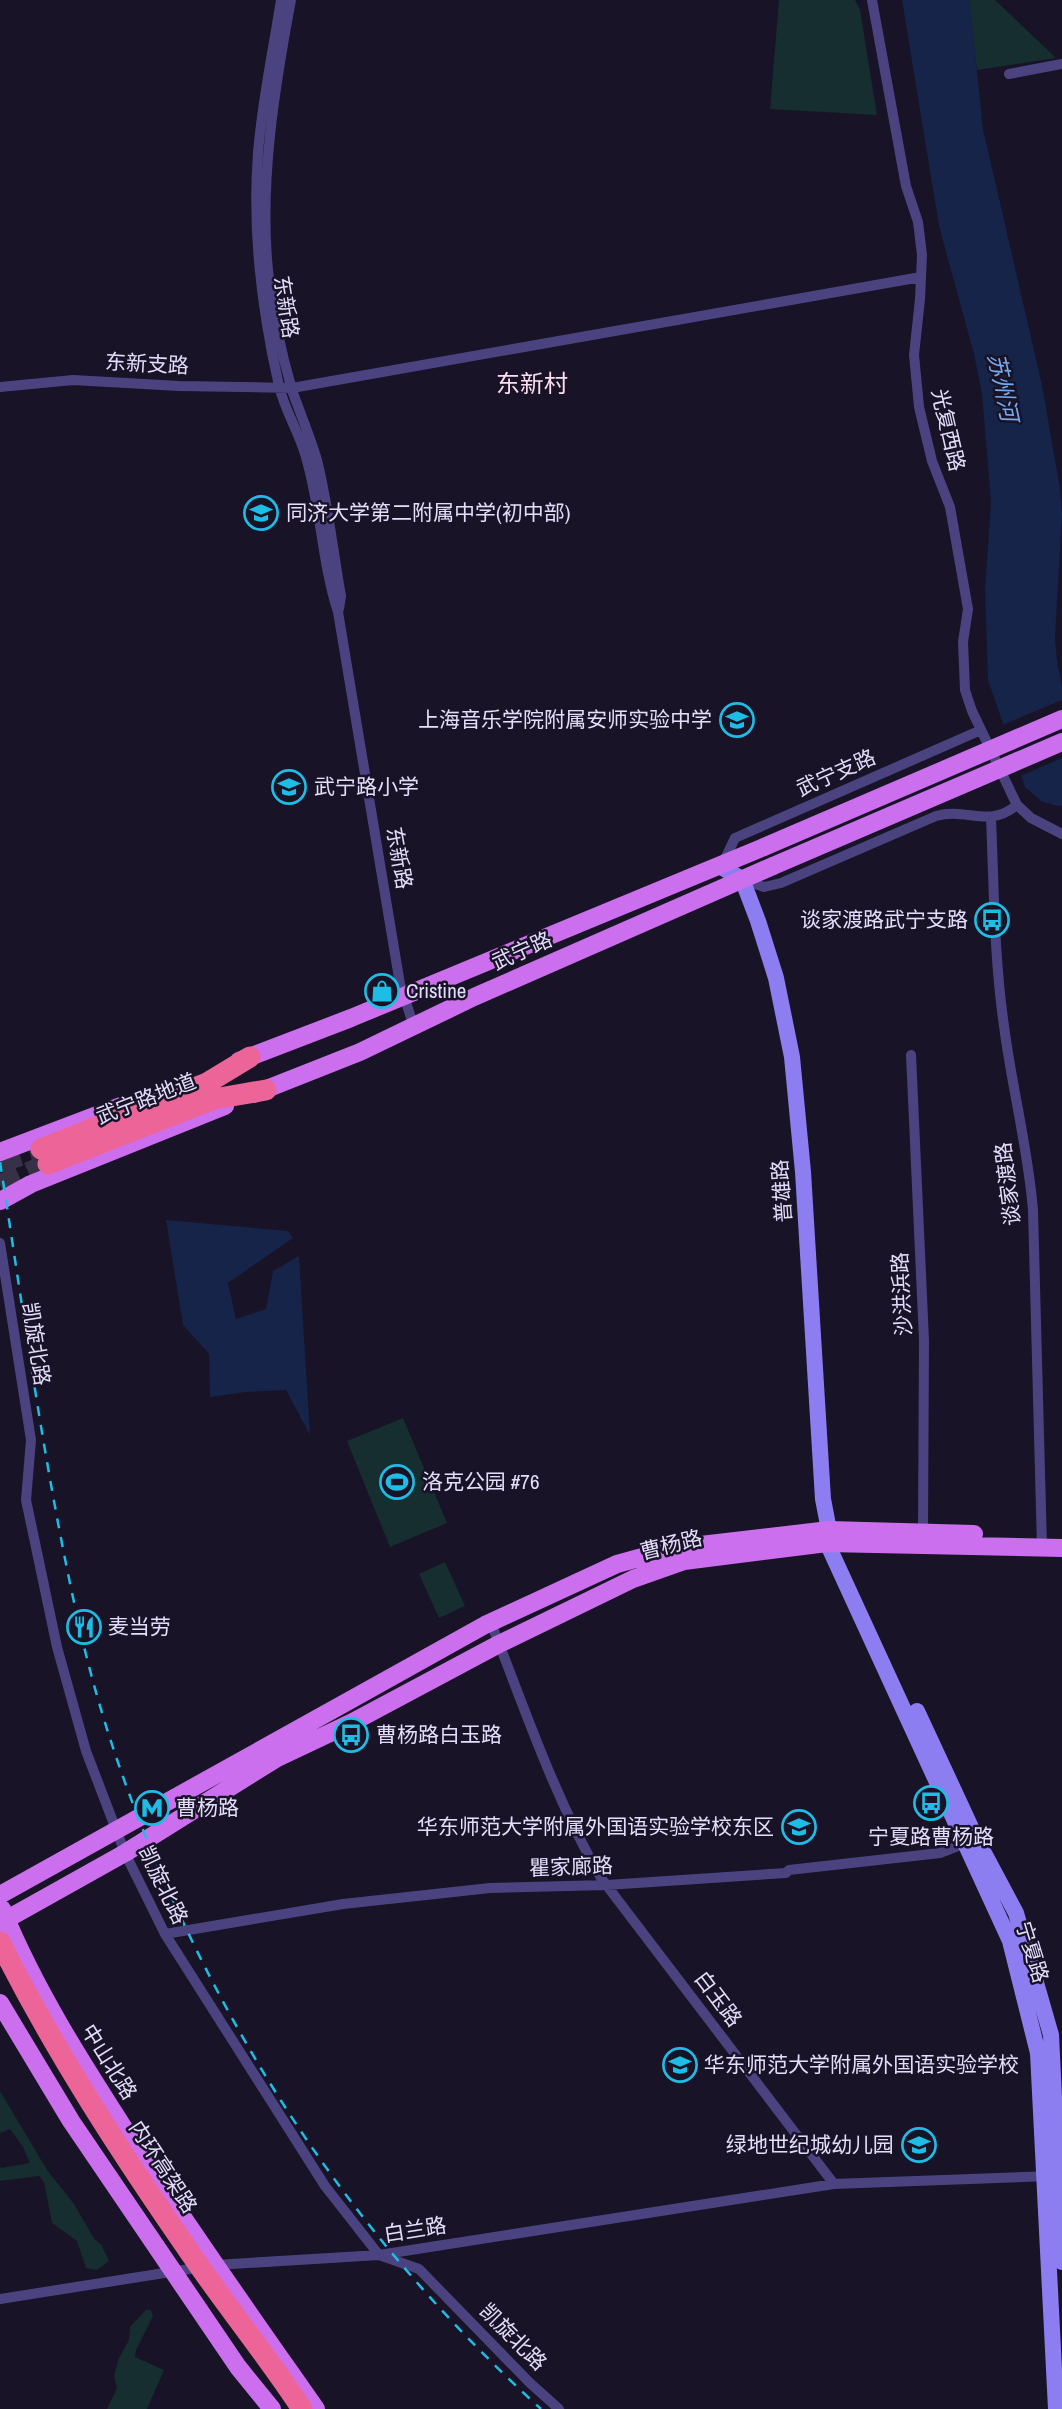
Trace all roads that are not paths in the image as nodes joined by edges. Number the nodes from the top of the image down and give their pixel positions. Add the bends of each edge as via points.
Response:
1 (281, 0) edge
2 (291, 0) edge
3 (872, 0) edge
4 (1062, 64) edge
5 (1009, 74) dead end
6 (921, 277) junction
7 (0, 387) edge
8 (279, 388) junction
9 (292, 388) junction
10 (338, 612) junction
11 (1062, 719) edge
12 (981, 730) junction
13 (1062, 742) edge
14 (1017, 805) junction
15 (991, 818) junction
16 (1062, 834) edge
17 (722, 867) junction
18 (742, 879) junction
19 (402, 995) junction
20 (414, 1027) junction
21 (911, 1055) dead end
22 (250, 1057) junction
23 (266, 1090) junction
24 (0, 1152) edge
25 (0, 1201) edge
26 (0, 1243) edge
27 (923, 1532) junction
28 (1062, 1536) edge
29 (831, 1539) junction
30 (1042, 1541) junction
31 (1062, 1548) edge
32 (491, 1623) junction
33 (499, 1644) junction
34 (116, 1831) junction
35 (971, 1841) junction
36 (125, 1853) junction
37 (607, 1885) junction
38 (0, 1895) edge
39 (2, 1915) edge
40 (165, 1934) junction
41 (0, 1942) edge
42 (0, 1973) edge
43 (0, 2003) edge
44 (1055, 2176) edge
45 (834, 2184) junction
46 (379, 2255) junction
47 (1062, 2262) edge
48 (215, 2265) junction
49 (174, 2271) junction
50 (0, 2299) edge
51 (272, 2409) edge
52 (286, 2409) edge
53 (302, 2409) edge
54 (316, 2409) edge
55 (559, 2409) edge
56 (1055, 2409) edge

1 - 8 street, 东新路 via 262,115 257,205 261,282
2 - 9 street, 东新路 via 274,97 265,222 268,271
3 - 6 street, 光复西路 via 906,186 918,222
4 - 5 street
6 - 9 street, 东新支路
6 - 12 street, 光复西路 via 914,355 919,407 960,554 968,610 962,642 964,683
7 - 8 street, 东新支路 via 73,380
8 - 9 street, 东新支路
8 - 10 street, 东新路 via 307,459
9 - 10 street, 东新路 via 317,460 341,596
10 - 19 street, 东新路
11 - 17 main road, 武宁路, bridge
12 - 14 street, 光复西路
12 - 17 street, 武宁支路 via 735,838
13 - 18 main road, 武宁路, bridge
14 - 15 street
14 - 16 street, 光复西路
15 - 18 street via 941,815 781,883 764,887
15 - 30 street, 谈家渡路 via 1000,995 1032,1200
17 - 18 main road
17 - 19 main road, 武宁路
18 - 20 main road, 武宁路
18 - 29 main road, 普雄路 via 776,978 792,1057 823,1499
19 - 20 street, 东新路
19 - 22 main road, 武宁路
20 - 23 main road, 武宁路
21 - 27 street, 沙洪浜路 via 924,1340
22 - 23 highway, 武宁路地道 via 207,1083 44,1156 214,1099
22 - 24 main road, 武宁路
23 - 25 main road, 武宁路 via 31,1184
26 - 34 street, 凯旋北路 via 31,1440 26,1500 57,1647 86,1751
27 - 29 main road, 曹杨路
27 - 30 main road, 曹杨路
28 - 30 main road, 曹杨路
29 - 30 main road, 曹杨路
29 - 32 main road, 曹杨路 via 675,1548 617,1564
29 - 33 main road, 曹杨路 via 684,1562 633,1579
29 - 35 main road, 宁夏路
30 - 31 main road, 曹杨路
32 - 33 street, 白玉路
32 - 34 main road, 曹杨路
33 - 36 main road, 曹杨路 via 276,1758
33 - 37 street, 白玉路 via 557,1793
34 - 36 street, 凯旋北路
34 - 38 main road, 曹杨路
35 - 37 street, 瞿家廊路 via 940,1853 786,1873
35 - 44 main road, 宁夏路 via 1010,1941 1038,2053
36 - 39 main road, 曹杨路
36 - 40 street, 凯旋北路
37 - 40 street, 瞿家廊路 via 490,1888 343,1904
37 - 45 street, 白玉路
39 - 48 main road, 中山北路 via 69,2040
40 - 46 street, 凯旋北路 via 325,2186
41 - 53 highway, 内环高架路, bridge via 53,2042 122,2151
42 - 52 highway, 内环高架路 via 113,2161
43 - 49 main road via 71,2121
44 - 45 street
44 - 47 main road, 宁夏路
44 - 56 main road, 宁夏路
45 - 46 street, 白兰路
46 - 48 street, 白兰路
46 - 55 street, 凯旋北路 via 419,2269
48 - 49 street, 白兰路
48 - 54 main road, 中山北路
49 - 50 street, 白兰路
49 - 51 main road

